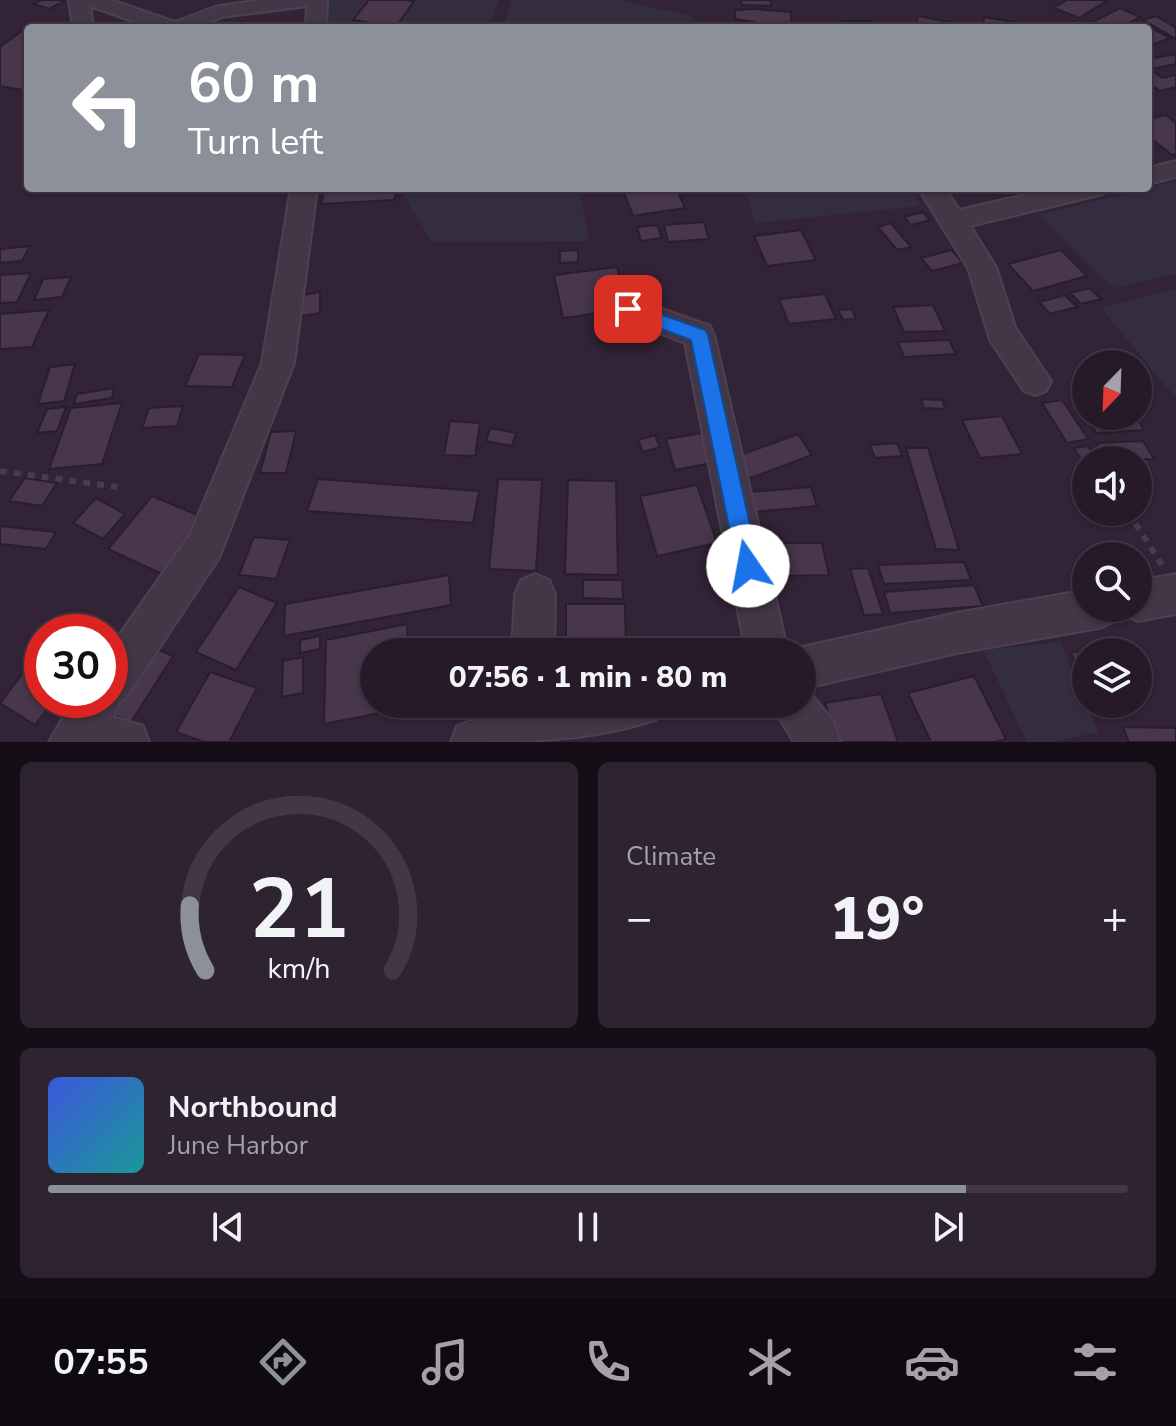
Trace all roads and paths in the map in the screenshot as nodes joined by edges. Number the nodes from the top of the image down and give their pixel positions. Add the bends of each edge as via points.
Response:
1 (79, 0) edge
2 (92, 0) edge
3 (308, 0) edge
4 (317, 0) edge
5 (82, 24) edge
6 (161, 24) edge
7 (189, 24) edge
8 (316, 24) edge
9 (1176, 169) edge
10 (1152, 175) edge
11 (303, 192) edge
12 (934, 192) edge
13 (1077, 192) edge
14 (952, 221) junction
15 (628, 309) dead end
16 (1035, 381) dead end
17 (0, 471) edge
18 (117, 487) dead end
19 (1137, 526) edge
20 (1171, 582) edge
21 (1152, 593) edge
22 (535, 594) dead end
23 (1072, 613) edge
24 (533, 638) edge
25 (764, 638) edge
26 (128, 658) edge
27 (816, 665) edge
28 (527, 718) edge
29 (803, 718) edge
30 (83, 724) edge
31 (127, 742) edge
32 (473, 742) edge
33 (818, 742) edge

1 - 5 street
2 - 6 street
3 - 7 street via 218,12
4 - 8 street
9 - 10 street
11 - 26 street via 278,363 206,545
12 - 14 street
13 - 14 street
14 - 16 street via 982,267 1001,331
15 - 25 street via 699,335
17 - 18 path
19 - 20 path
20 - 21 street
22 - 24 street
23 - 27 street
28 - 32 street
29 - 33 street
30 - 31 street

